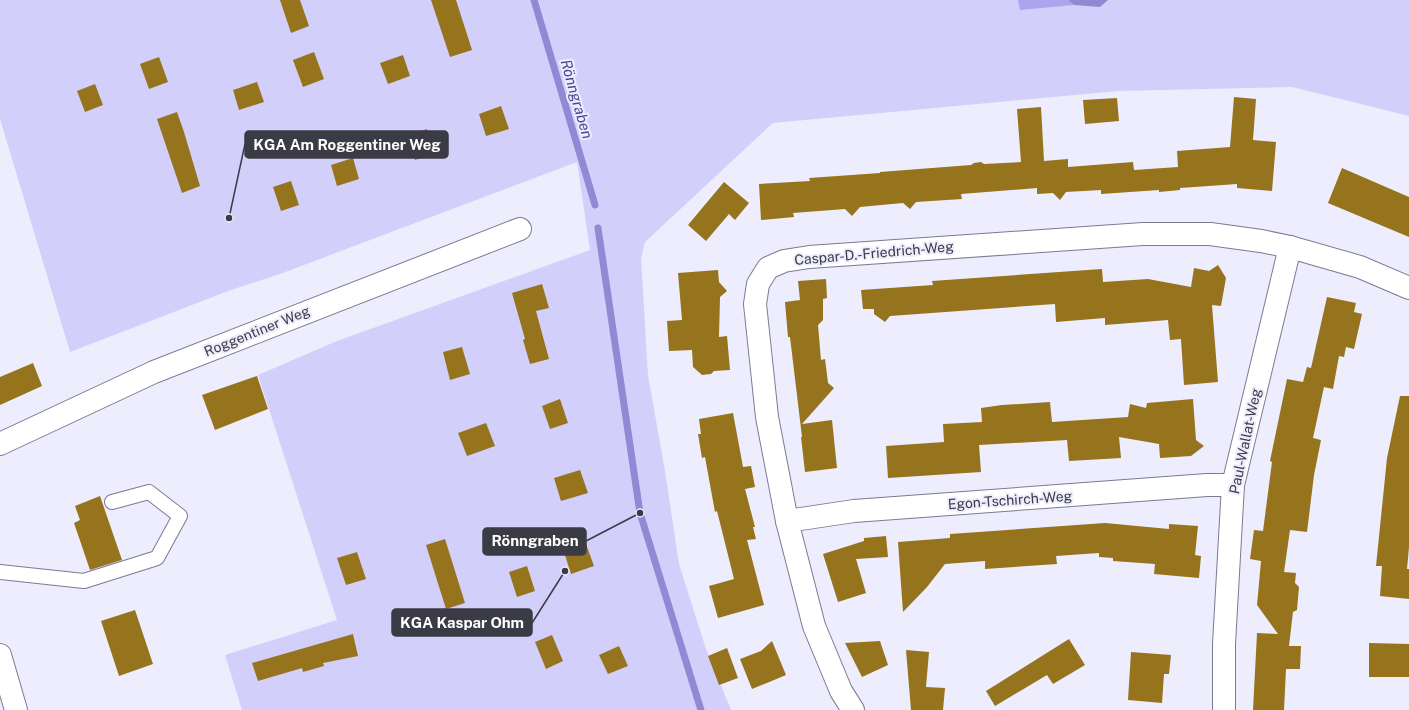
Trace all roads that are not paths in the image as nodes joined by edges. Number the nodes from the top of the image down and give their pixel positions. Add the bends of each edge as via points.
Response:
1 (520, 229) dead end
2 (1290, 247) junction
3 (1409, 288) edge
4 (0, 444) edge
5 (1233, 485) junction
6 (112, 502) dead end
7 (787, 521) junction
8 (0, 572) edge
9 (0, 655) edge
10 (16, 710) edge
11 (853, 710) edge
12 (1224, 710) edge

1 - 4 street, Roggentiner Weg via 154,372
2 - 3 street, Caspar-D.-Friedrich-Weg via 1360,267
2 - 5 street, Paul-Wallat-Weg
2 - 7 street, Caspar-D.-Friedrich-Weg via 1210,234 1143,234 809,257 784,261 768,268 758,284 755,304 767,417
5 - 7 street, Egon-Tschirch-Weg via 854,511
5 - 12 street, Paul-Wallat-Weg via 1224,644
6 - 8 lane via 149,492 180,516 157,558 84,581
7 - 11 street, Caspar-D.-Friedrich-Weg via 814,626 841,691
9 - 10 street

